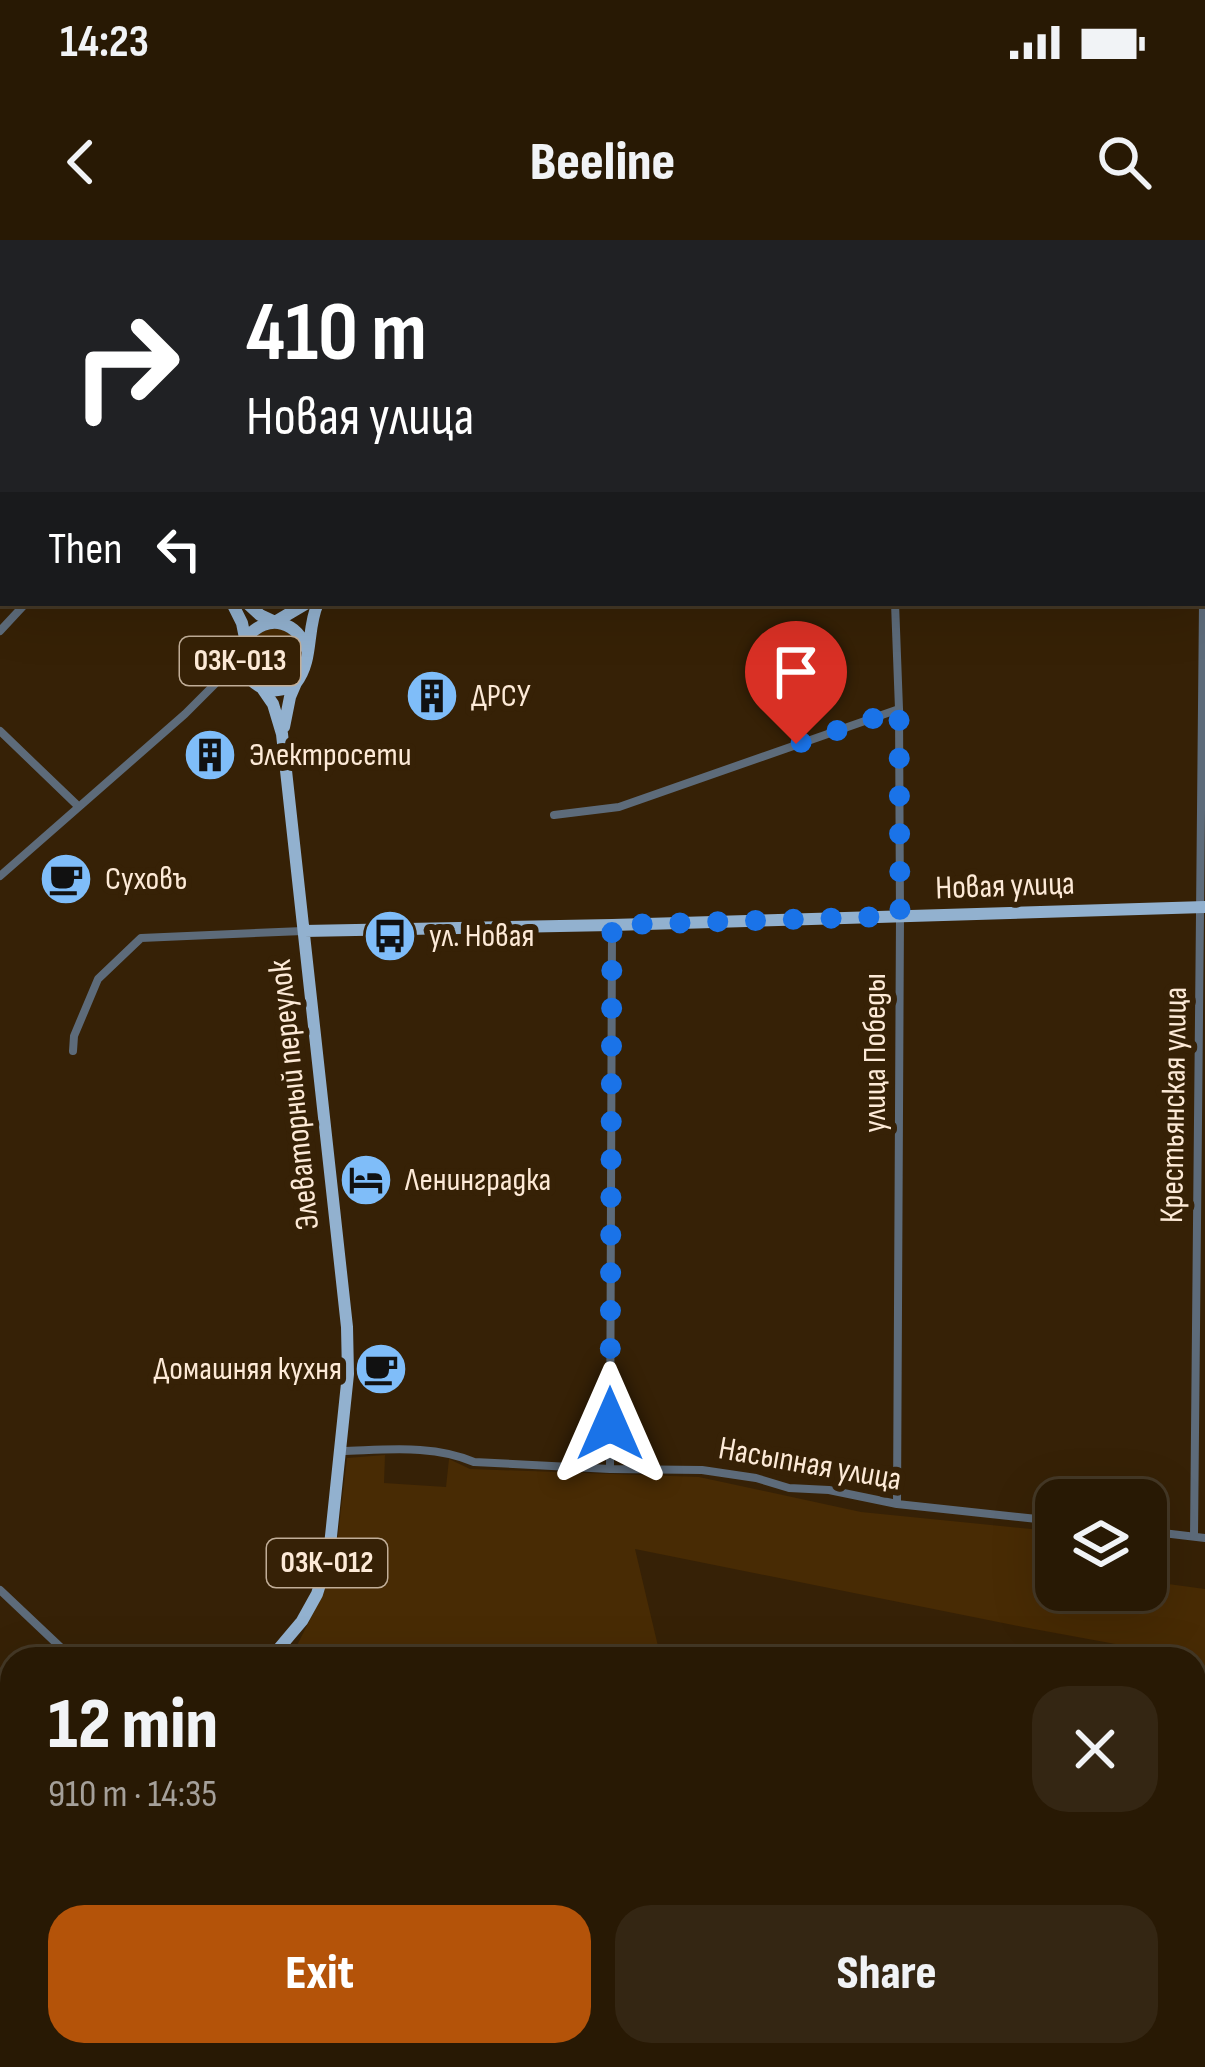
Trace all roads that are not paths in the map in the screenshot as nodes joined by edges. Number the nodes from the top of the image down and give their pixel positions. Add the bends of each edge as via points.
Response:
1 (23, 606) edge
2 (234, 606) edge
3 (250, 606) edge
4 (302, 606) edge
5 (317, 606) edge
6 (895, 606) edge
7 (1203, 606) edge
8 (275, 622) junction
9 (0, 631) edge
10 (245, 638) junction
11 (308, 652) junction
12 (242, 666) junction
13 (296, 683) junction
14 (262, 688) junction
15 (899, 710) junction
16 (1203, 719) edge
17 (0, 731) edge
18 (282, 734) junction
19 (78, 806) junction
20 (554, 815) dead end
21 (0, 875) edge
22 (1203, 907) edge
23 (900, 916) junction
24 (612, 925) junction
25 (304, 931) junction
26 (73, 1051) dead end
27 (341, 1451) junction
28 (610, 1469) junction
29 (896, 1504) junction
30 (1035, 1519) edge
31 (1167, 1533) edge
32 (1200, 1537) edge
33 (0, 1590) edge
34 (60, 1647) edge
35 (280, 1647) edge

1 - 9 street
2 - 10 main road, 03К-013
3 - 8 main road, 03К-013
4 - 8 main road
5 - 11 main road
6 - 15 street, улица Победы
7 - 16 street, Крестьянская улица
8 - 10 main road, 03К-013
8 - 11 main road, 03К-013 via 298,633
10 - 12 main road, 03К-013
11 - 13 main road, 03К-013
12 - 14 main road, 03К-013
12 - 19 street
13 - 14 main road, 03К-013
13 - 18 main road, Элеваторный переулок / 03К-013
14 - 18 main road, Элеваторный переулок / 03К-013
15 - 20 street via 619,807
15 - 23 street, улица Победы
16 - 22 street, Крестьянская улица
17 - 19 street
18 - 25 main road, Элеваторный переулок / 03К-012
19 - 21 street
22 - 23 main road, Новая улица
22 - 32 street, Крестьянская улица
23 - 24 main road, Новая улица
23 - 29 street, улица Победы
24 - 25 main road, Новая улица
24 - 28 street
25 - 26 street via 141,938 98,980
25 - 27 main road, Элеваторный переулок / 03К-012 via 347,1328
27 - 28 street, Насыпная улица via 403,1449 474,1462
27 - 35 main road, 03К-012 via 333,1535 317,1594
28 - 29 street, Насыпная улица via 702,1470
29 - 30 street, Насыпная улица
31 - 32 street
33 - 34 street

